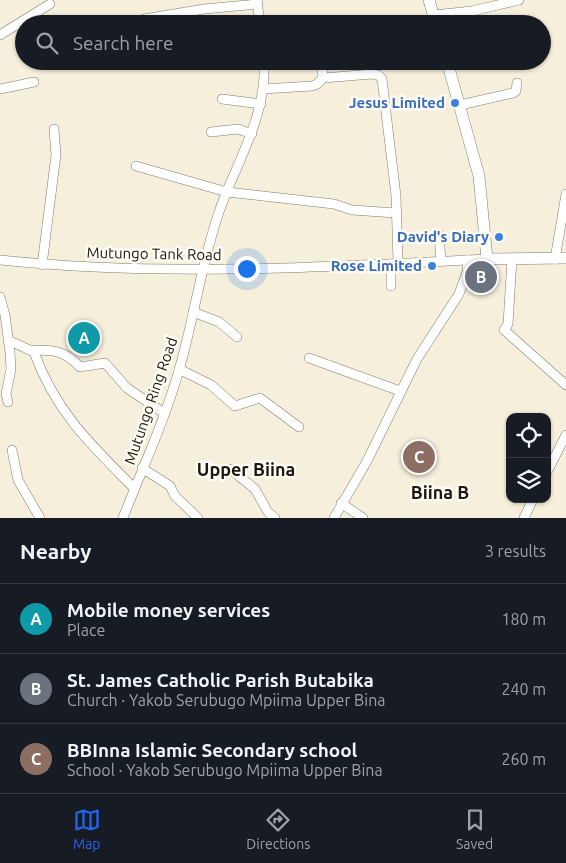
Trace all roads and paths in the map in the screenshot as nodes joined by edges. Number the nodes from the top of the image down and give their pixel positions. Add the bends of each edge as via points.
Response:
1 (429, 0) edge
2 (519, 0) edge
3 (257, 2) edge
4 (50, 4) dead end
5 (32, 15) edge
6 (164, 15) edge
7 (259, 15) edge
8 (434, 15) edge
9 (456, 15) edge
10 (15, 26) edge
11 (0, 35) edge
12 (264, 70) edge
13 (322, 70) edge
14 (450, 70) edge
15 (323, 78) junction
16 (34, 82) dead end
17 (517, 83) dead end
18 (0, 89) edge
19 (263, 89) junction
20 (222, 99) dead end
21 (260, 104) junction
22 (460, 105) junction
23 (54, 129) dead end
24 (211, 132) dead end
25 (252, 134) junction
26 (136, 166) dead end
27 (227, 192) junction
28 (566, 194) edge
29 (396, 213) junction
30 (439, 234) dead end
31 (560, 258) edge
32 (487, 259) junction
33 (512, 259) junction
34 (0, 260) edge
35 (468, 260) junction
36 (441, 261) junction
37 (394, 263) junction
38 (42, 265) junction
39 (204, 270) junction
40 (391, 286) dead end
41 (0, 297) edge
42 (193, 312) junction
43 (237, 337) dead end
44 (8, 340) junction
45 (32, 350) junction
46 (309, 358) dead end
47 (179, 369) junction
48 (566, 385) edge
49 (400, 391) junction
50 (8, 402) dead end
51 (164, 412) junction
52 (299, 427) dead end
53 (566, 435) edge
54 (12, 450) dead end
55 (551, 464) edge
56 (142, 468) junction
57 (230, 469) dead end
58 (134, 488) junction
59 (341, 503) junction
60 (532, 503) edge
61 (40, 518) edge
62 (123, 518) edge
63 (198, 518) edge
64 (275, 518) edge
65 (334, 518) edge
66 (363, 518) edge
67 (524, 518) edge

1 - 8 main road
2 - 9 street
3 - 6 street
3 - 7 street
4 - 5 street
10 - 11 street
12 - 19 street, Mutungo Ring Road
13 - 15 street
14 - 22 main road
15 - 19 street via 312,86
15 - 29 street via 372,74 382,79
16 - 18 street
17 - 22 street via 516,92
19 - 21 street, Mutungo Ring Road
20 - 21 street
21 - 25 street, Mutungo Ring Road
22 - 32 main road via 480,176
23 - 38 street via 56,156
24 - 25 street via 238,129
25 - 27 street, Mutungo Ring Road
26 - 27 street
27 - 29 street
27 - 39 street, Mutungo Ring Road
28 - 31 street
29 - 37 street
30 - 36 street
31 - 33 main road
32 - 33 main road
32 - 35 street, Mutungo Tank Road
33 - 48 street via 508,324 504,330
34 - 38 street, Mutungo Tank Road
35 - 36 street, Mutungo Tank Road
35 - 49 street via 459,294
36 - 37 street, Mutungo Tank Road
37 - 39 street, Mutungo Tank Road
37 - 40 street
38 - 39 street, Mutungo Tank Road
39 - 42 street, Mutungo Ring Road
41 - 44 street
42 - 43 street via 219,322
42 - 47 street, Mutungo Ring Road
44 - 45 street
44 - 50 street via 11,369 6,394
45 - 51 street via 69,355 80,367 105,363 127,388
45 - 58 street via 56,400 70,420
46 - 49 street
47 - 51 street, Mutungo Ring Road
47 - 52 street via 211,385 235,406 260,398
49 - 59 street via 367,461
51 - 56 street, Mutungo Ring Road
53 - 55 street
54 - 61 street via 18,480
56 - 58 street, Mutungo Ring Road
56 - 63 street via 170,486 175,496
57 - 64 street via 255,489
58 - 62 street, Mutungo Ring Road
59 - 65 street
59 - 66 street
60 - 67 street

